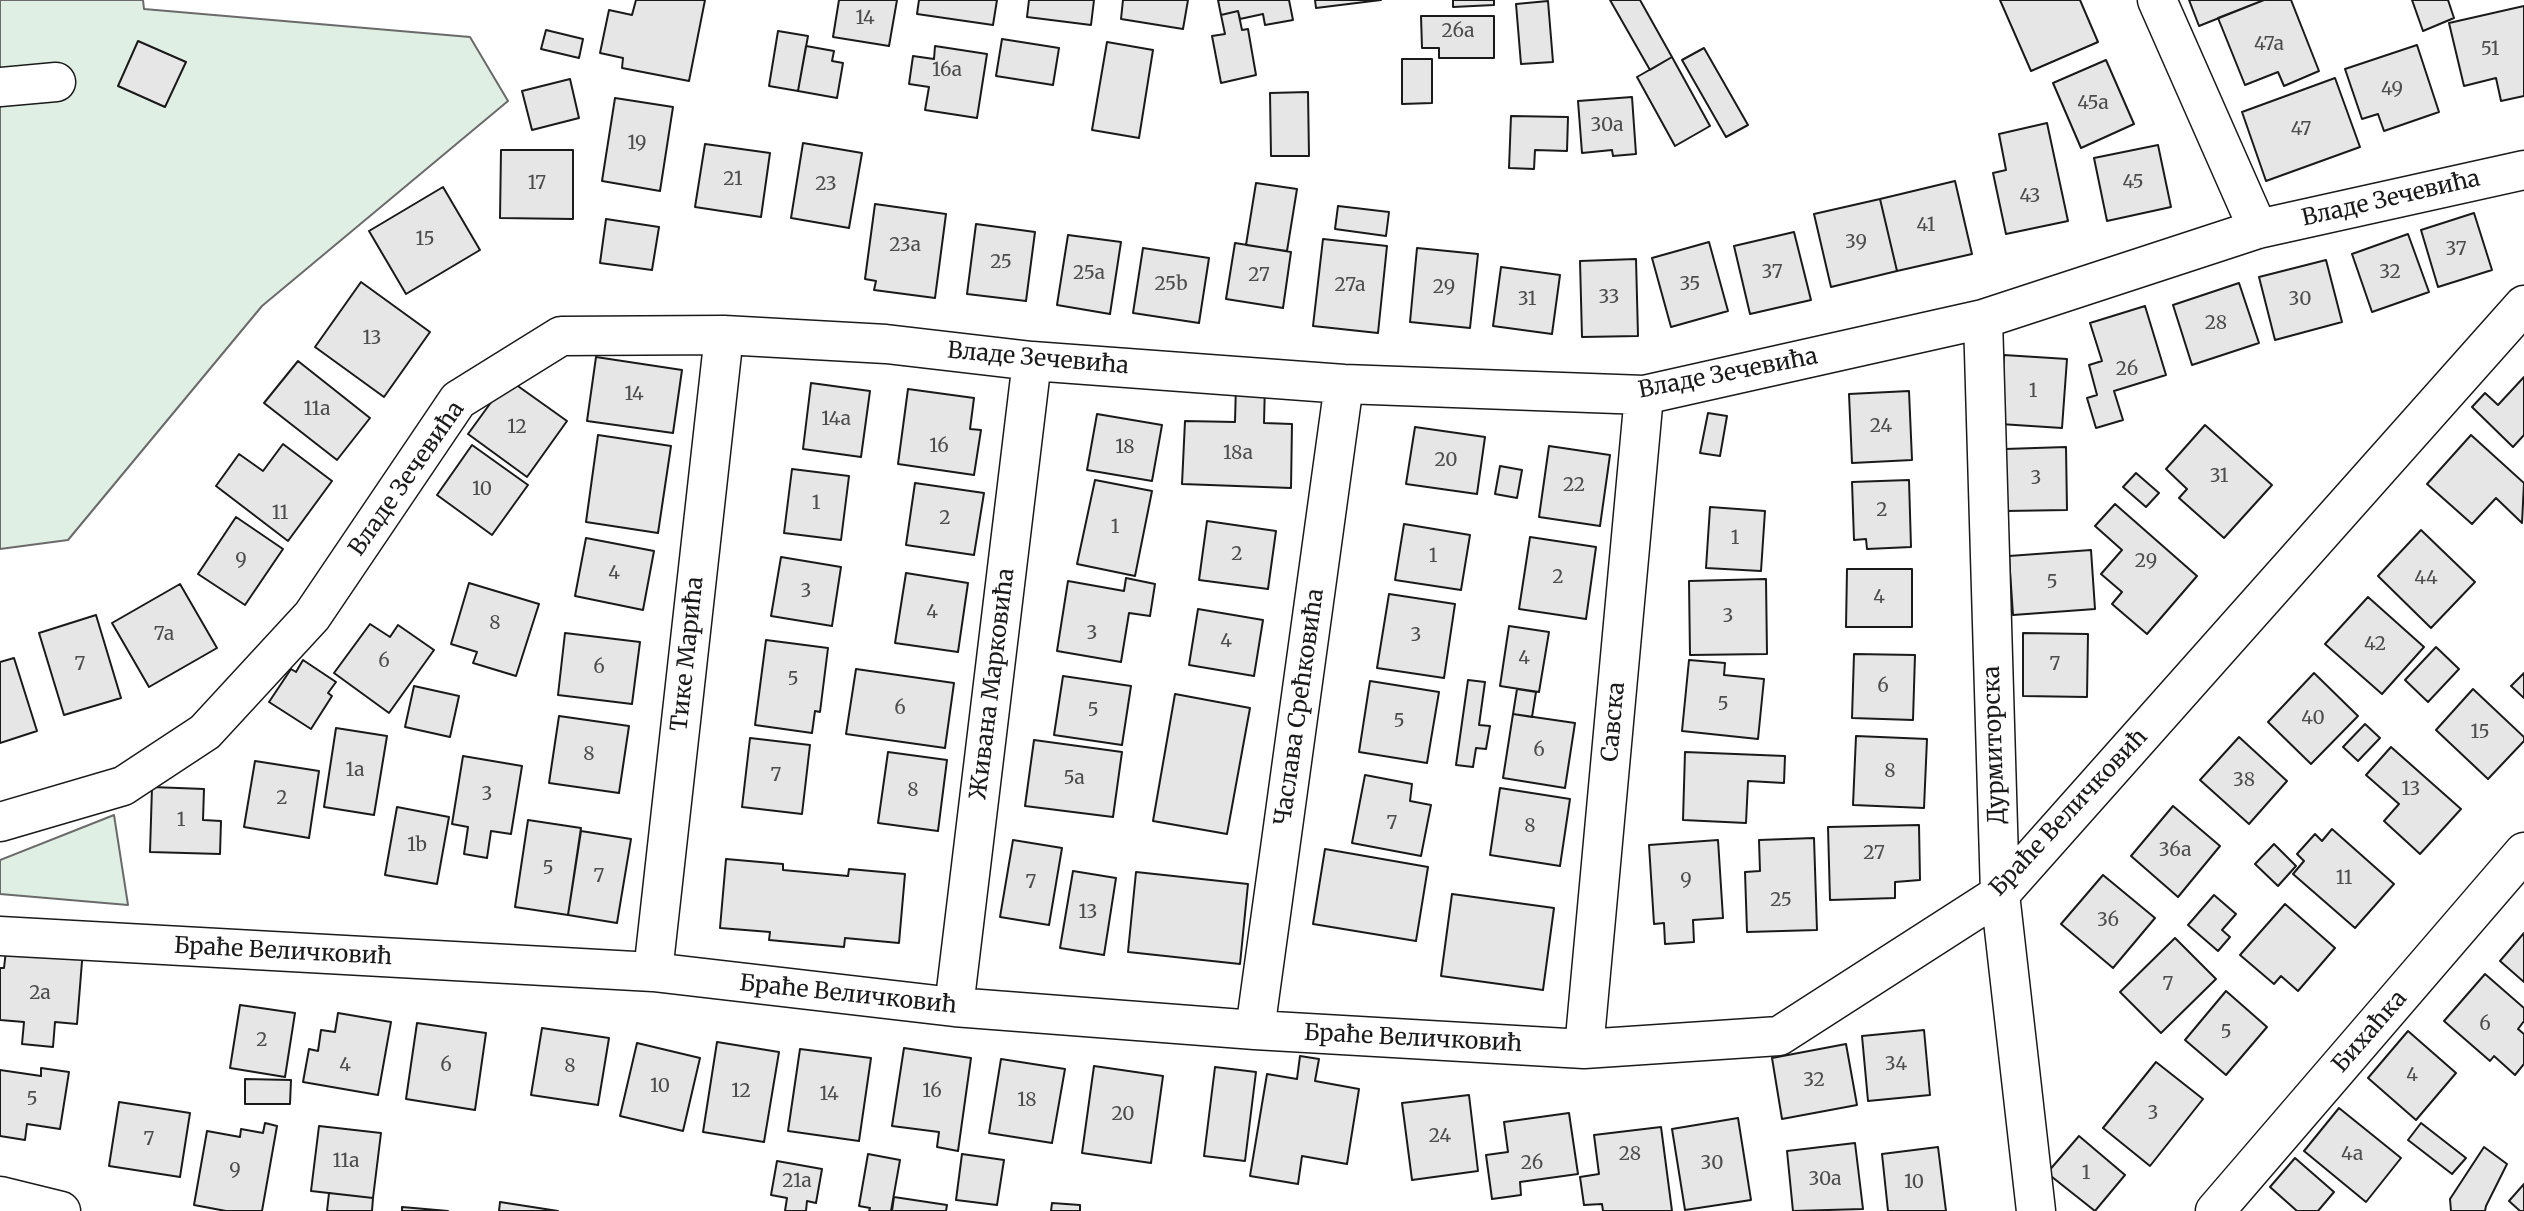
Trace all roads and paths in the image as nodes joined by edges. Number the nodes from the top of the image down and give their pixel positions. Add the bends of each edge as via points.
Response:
1 (2157, 0) edge
2 (56, 82) dead end
3 (0, 87) edge
4 (2524, 170) edge
5 (2258, 229) junction
6 (2524, 305) edge
7 (1983, 319) junction
8 (724, 335) junction
9 (1032, 361) junction
10 (1344, 384) junction
11 (1644, 395) junction
12 (0, 822) edge
13 (2524, 852) edge
14 (2000, 894) junction
15 (0, 936) edge
16 (653, 972) junction
17 (954, 1007) junction
18 (1255, 1030) junction
19 (1584, 1049) junction
20 (0, 1196) edge
21 (61, 1211) edge
22 (2035, 1211) edge
23 (2215, 1211) edge

1 - 5 street
2 - 3 street
4 - 5 street, Владе Зечевића
5 - 7 street, Владе Зечевића
6 - 14 street, Браће Величковић
7 - 11 street, Владе Зечевића
7 - 14 street, Дурмиторска
8 - 9 street, Владе Зечевића via 886,344
8 - 12 street, Владе Зечевића via 561,336 458,400 312,617 205,732 123,786
8 - 16 street, Тике Марића
9 - 10 street, Владе Зечевића
9 - 17 street, Живана Марковића
10 - 11 street, Владе Зечевића
10 - 18 street, Часлава Срећковића
11 - 19 street, Савска
13 - 23 street, Бихаћка
14 - 19 street, Браће Величковић via 1779,1036
14 - 22 street, Дурмиторска
15 - 16 street, Браће Величковић
16 - 17 street, Браће Величковић
17 - 18 street, Браће Величковић
18 - 19 street, Браће Величковић
20 - 21 street

